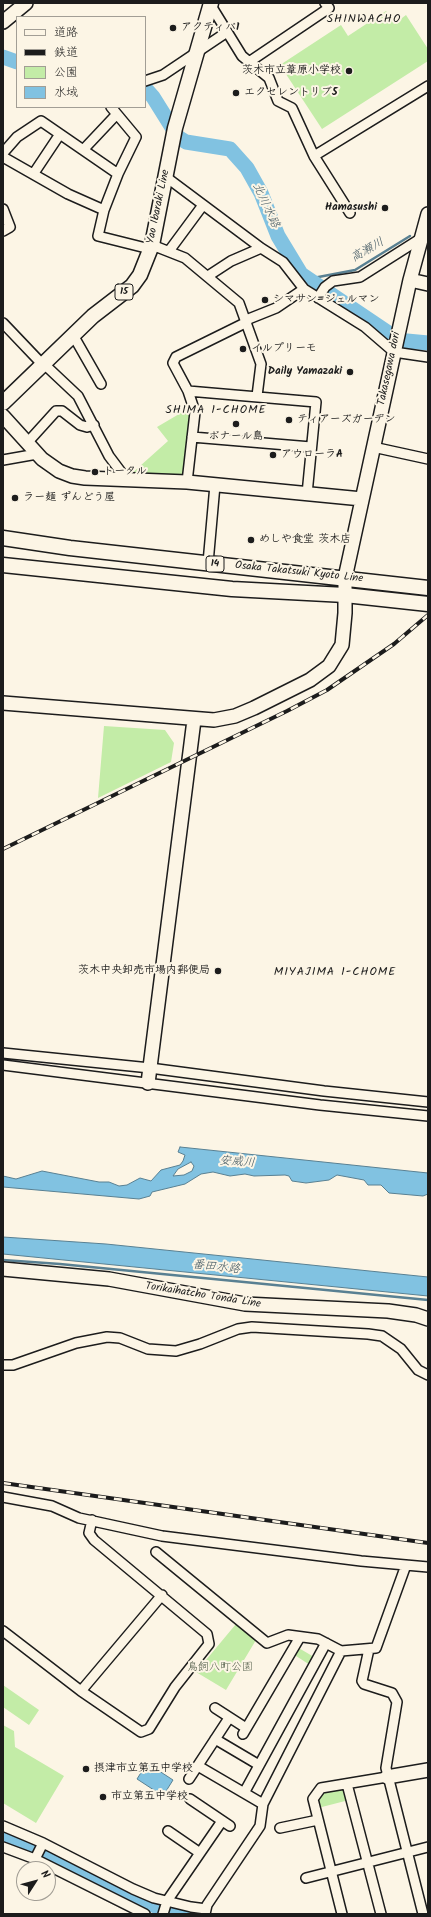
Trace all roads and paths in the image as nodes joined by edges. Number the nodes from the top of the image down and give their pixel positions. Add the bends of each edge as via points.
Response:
1 (26, 3) edge
2 (325, 3) edge
3 (210, 4) edge
4 (3, 22) edge
5 (227, 32) junction
6 (196, 52) junction
7 (249, 62) junction
8 (146, 81) edge
9 (428, 86) edge
10 (114, 111) edge
11 (60, 134) junction
12 (84, 150) junction
13 (3, 154) edge
14 (314, 156) junction
15 (3, 157) edge
16 (34, 174) junction
17 (118, 174) junction
18 (166, 177) junction
19 (203, 205) junction
20 (3, 209) edge
21 (104, 210) junction
22 (350, 213) dead end
23 (428, 214) edge
24 (3, 231) edge
25 (424, 236) edge
26 (151, 247) junction
27 (261, 248) junction
28 (169, 251) junction
29 (208, 276) junction
30 (410, 280) junction
31 (428, 284) edge
32 (304, 289) junction
33 (321, 293) junction
34 (247, 321) junction
35 (3, 323) edge
36 (73, 335) junction
37 (394, 352) junction
38 (428, 357) edge
39 (43, 364) junction
40 (101, 384) dead end
41 (188, 391) junction
42 (257, 396) junction
43 (3, 403) edge
44 (3, 416) edge
45 (94, 425) junction
46 (192, 437) junction
47 (27, 443) junction
48 (311, 447) junction
49 (373, 447) junction
50 (37, 454) junction
51 (428, 459) edge
52 (3, 460) edge
53 (127, 480) junction
54 (187, 482) junction
55 (215, 485) junction
56 (307, 494) junction
57 (362, 499) junction
58 (3, 538) edge
59 (208, 563) junction
60 (3, 565) edge
61 (345, 578) junction
62 (428, 588) edge
63 (345, 595) junction
64 (428, 604) edge
65 (3, 703) edge
66 (194, 720) junction
67 (3, 1053) edge
68 (3, 1065) edge
69 (150, 1068) junction
70 (148, 1083) junction
71 (428, 1102) edge
72 (428, 1116) edge
73 (3, 1269) edge
74 (428, 1319) edge
75 (3, 1365) edge
76 (428, 1375) edge
77 (3, 1497) edge
78 (92, 1520) junction
79 (156, 1552) dead end
80 (406, 1565) junction
81 (428, 1567) edge
82 (162, 1595) junction
83 (3, 1631) edge
84 (300, 1637) junction
85 (326, 1643) junction
86 (370, 1649) junction
87 (341, 1651) junction
88 (81, 1691) junction
89 (215, 1708) dead end
90 (229, 1718) junction
91 (216, 1739) junction
92 (259, 1765) junction
93 (198, 1766) junction
94 (428, 1770) edge
95 (387, 1778) junction
96 (189, 1779) dead end
97 (348, 1784) junction
98 (244, 1793) junction
99 (190, 1799) dead end
100 (263, 1804) junction
101 (318, 1820) junction
102 (3, 1826) edge
103 (280, 1828) dead end
104 (168, 1831) dead end
105 (43, 1843) junction
106 (428, 1846) edge
107 (3, 1847) edge
108 (200, 1853) junction
109 (408, 1853) junction
110 (35, 1859) junction
111 (369, 1862) junction
112 (332, 1871) junction
113 (306, 1878) dead end
114 (167, 1901) junction
115 (206, 1912) edge
116 (145, 1914) edge
117 (163, 1914) edge
118 (342, 1914) edge
119 (381, 1914) edge
120 (423, 1914) edge

1 - 4 street
2 - 7 street via 329,8
3 - 5 street
3 - 6 main road, Yao Ibaraki Line / 15
5 - 6 street
5 - 7 street via 242,56
6 - 8 street via 163,75
6 - 18 main road, Yao Ibaraki Line / 15 via 174,133
7 - 14 street via 269,78 278,101 292,108
9 - 14 street
10 - 12 street
10 - 17 street via 136,137
11 - 12 street
11 - 13 street via 41,120 17,137
11 - 16 street
12 - 17 street
14 - 22 street
15 - 16 street
16 - 21 street via 68,194
17 - 21 street
18 - 19 street
18 - 26 main road, Yao Ibaraki Line / 15
19 - 27 street
19 - 28 street
20 - 24 street via 10,227
21 - 26 street via 98,236
23 - 25 street, Takasegawa dori
25 - 30 street, Takasegawa dori
25 - 33 street via 360,277 333,281
26 - 28 street
26 - 36 main road, Yao Ibaraki Line / 15 via 140,275 132,286
27 - 29 street via 232,261
27 - 32 street via 283,262
28 - 29 street via 185,258
29 - 34 street via 239,303
30 - 31 street
30 - 37 street, Takasegawa dori
32 - 33 street
32 - 34 street via 276,308
33 - 37 street
34 - 41 street via 176,357 172,363
34 - 42 street via 261,364
35 - 39 street
36 - 39 main road, Yao Ibaraki Line / 15
36 - 40 street
37 - 38 street
37 - 49 street, Takasegawa dori
39 - 43 main road, Yao Ibaraki Line / 15
39 - 45 street via 78,396
41 - 42 street
41 - 46 street via 195,412
42 - 48 street via 316,402
44 - 47 street
45 - 47 street via 80,425 62,411 56,411
45 - 53 street via 109,456
46 - 48 street
46 - 54 street
47 - 50 street
48 - 56 street
49 - 51 street
49 - 57 street, Takasegawa dori
50 - 52 street
50 - 53 street via 53,468 72,476
53 - 54 street
54 - 55 street
55 - 56 street
55 - 59 street
56 - 57 street
57 - 61 street, Takasegawa dori
58 - 59 main road, Osaka Takatsuki Kyoto Line / 14
59 - 61 main road, Osaka Takatsuki Kyoto Line / 14
60 - 63 main road, Osaka Takatsuki Kyoto Line / 14 via 232,589
61 - 62 main road, Osaka Takatsuki Kyoto Line / 14
61 - 63 street, Takasegawa dori
63 - 64 main road, Osaka Takatsuki Kyoto Line / 14
63 - 66 street, Takasegawa dori via 342,645 329,666 235,716
65 - 66 street, Takasegawa dori
66 - 69 street
67 - 69 street
68 - 70 street
69 - 70 street
69 - 71 street
70 - 72 street via 320,1106
73 - 74 street, Torikaihatcho Tonda Line via 109,1279 245,1304 388,1311
75 - 76 street via 13,1366 76,1343 107,1337 120,1338 148,1348 176,1352 238,1329 252,1327 382,1336 402,1349 418,1370
77 - 78 street via 52,1506 79,1518
78 - 80 street via 162,1536
78 - 82 street via 90,1533 94,1540
79 - 84 street via 267,1643 288,1635
80 - 81 street
80 - 86 street via 376,1648
82 - 88 street
82 - 88 street via 207,1634 209,1644 175,1687 149,1729 141,1732
83 - 88 street
84 - 85 street via 318,1639
84 - 90 street via 245,1731
85 - 87 street
85 - 92 street
86 - 87 street
86 - 95 street via 362,1681 364,1684 392,1693 397,1702 386,1768
87 - 100 street
89 - 90 street
90 - 91 street
91 - 92 street
91 - 93 street
92 - 98 street
93 - 96 street
93 - 98 street
94 - 95 street
95 - 97 street
95 - 109 street
97 - 101 street via 321,1788 313,1799
97 - 111 street
98 - 100 street
99 - 108 street via 226,1823
100 - 115 street via 257,1832 207,1905
101 - 103 street
101 - 112 street
102 - 105 street
104 - 108 street
105 - 110 street
105 - 114 street via 133,1889
106 - 109 street
107 - 110 street
108 - 114 street
109 - 111 street
109 - 120 street
110 - 116 street
111 - 112 street
111 - 119 street
112 - 113 street
112 - 118 street
114 - 115 street
114 - 117 street

